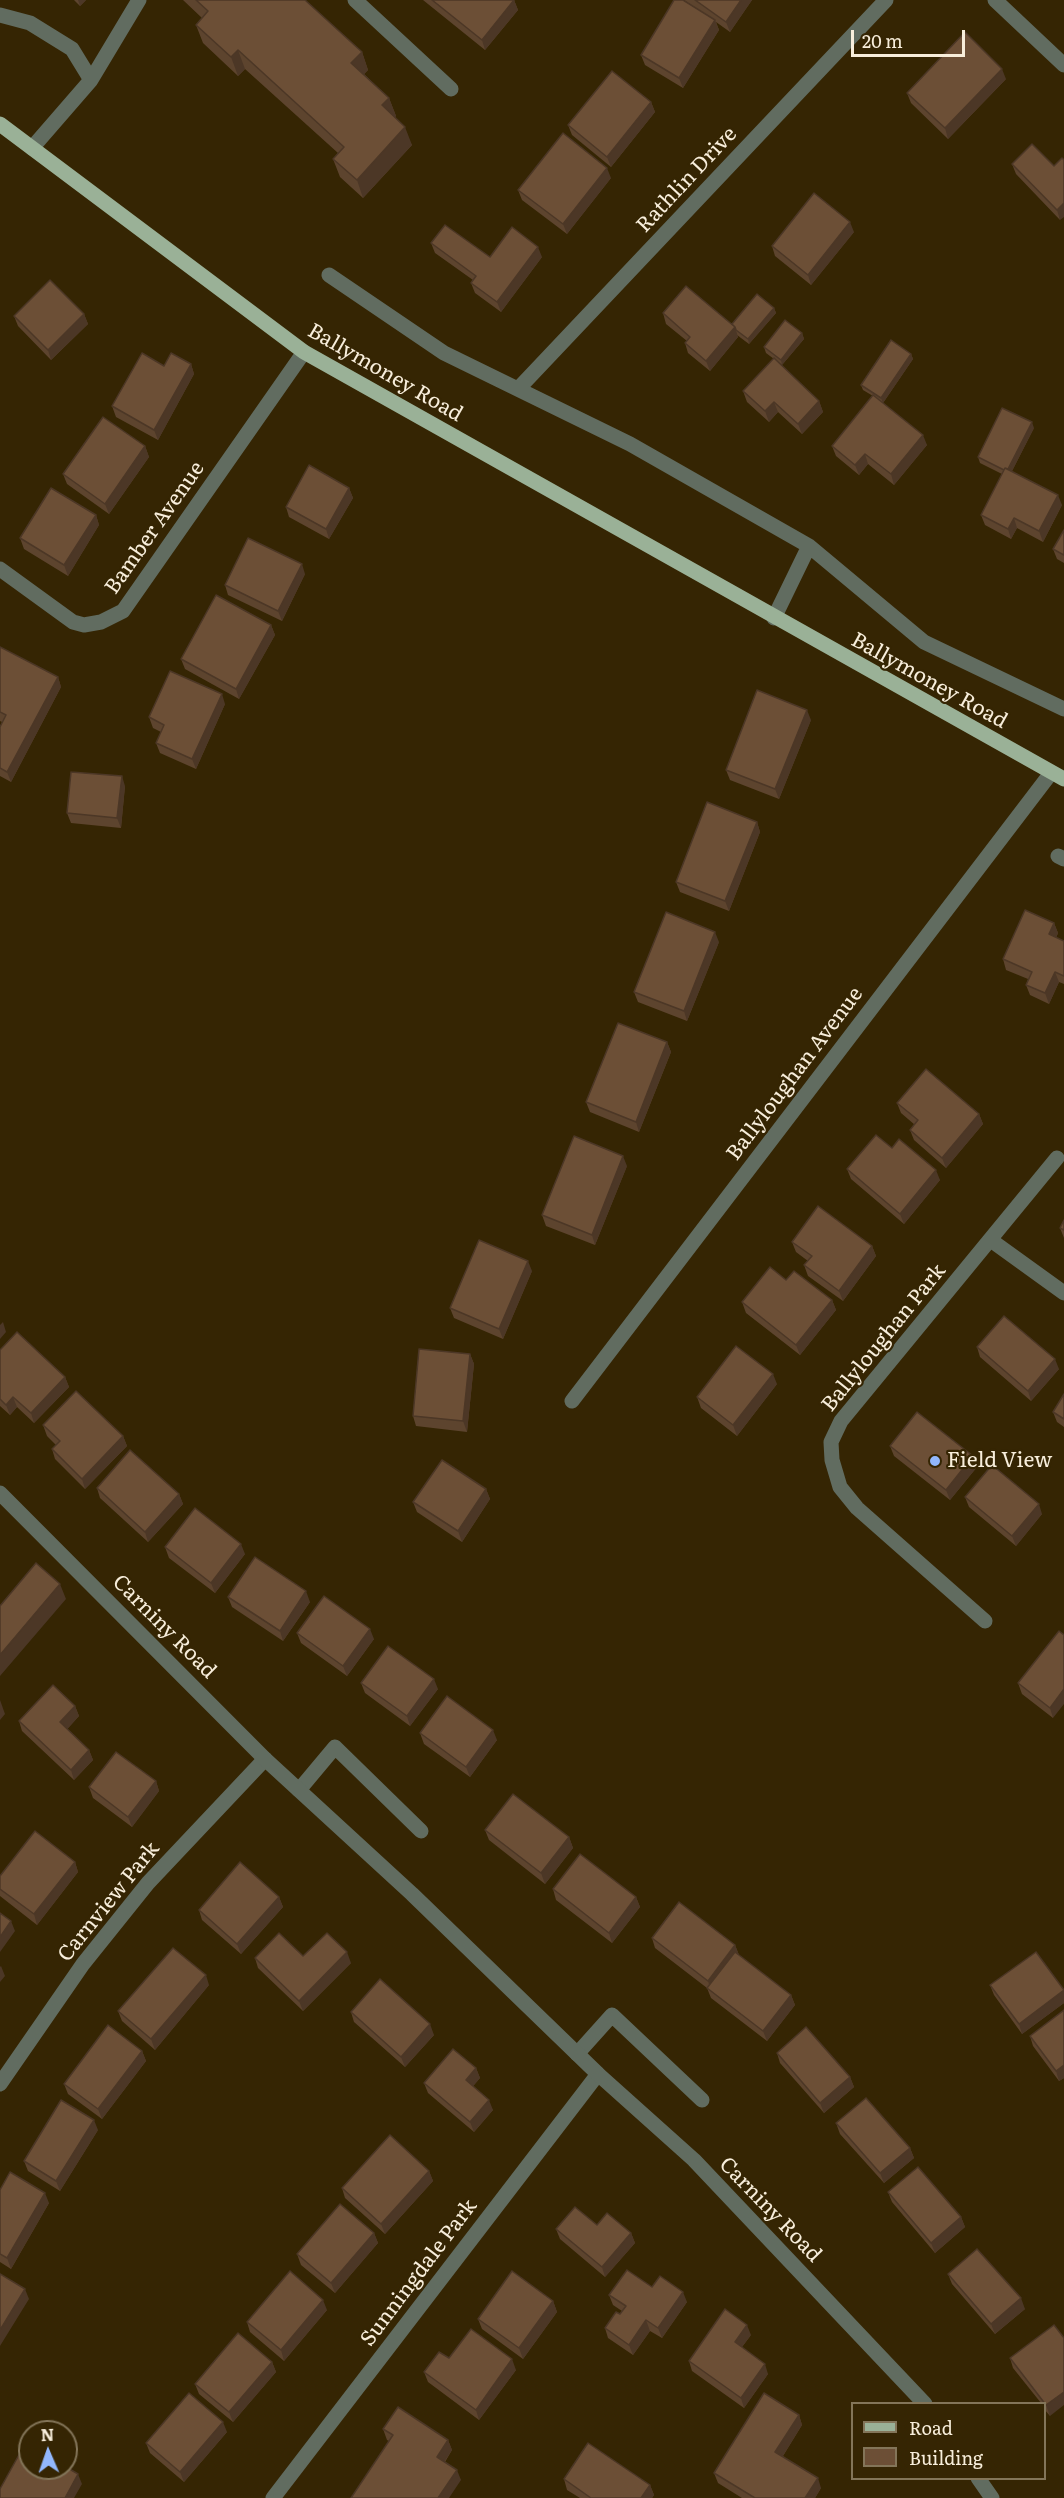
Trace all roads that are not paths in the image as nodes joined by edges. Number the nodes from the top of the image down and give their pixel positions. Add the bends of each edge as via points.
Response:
1 (139, 0) edge
2 (356, 0) edge
3 (886, 0) edge
4 (995, 0) edge
5 (0, 15) edge
6 (1064, 65) edge
7 (91, 80) junction
8 (451, 89) dead end
9 (0, 124) edge
10 (32, 148) junction
11 (329, 274) dead end
12 (304, 352) junction
13 (518, 388) junction
14 (809, 546) junction
15 (0, 569) edge
16 (774, 618) junction
17 (1064, 709) edge
18 (1058, 776) edge
19 (1057, 1158) dead end
20 (992, 1241) junction
21 (1064, 1293) edge
22 (572, 1401) dead end
23 (0, 1493) edge
24 (985, 1621) dead end
25 (265, 1759) junction
26 (300, 1791) junction
27 (421, 1831) dead end
28 (578, 2054) junction
29 (598, 2074) junction
30 (0, 2084) edge
31 (702, 2100) dead end
32 (924, 2402) edge
33 (979, 2480) edge
34 (273, 2498) edge
35 (992, 2498) edge

1 - 7 street
2 - 8 street
3 - 13 street, Rathlin Drive
4 - 6 street
5 - 7 street via 30,23 72,49
7 - 10 street
9 - 10 main road, Ballymoney Road
10 - 12 main road, Ballymoney Road
11 - 13 street, Ballymoney Road via 444,353
12 - 15 street, Bamber Avenue via 123,611 100,622 73,622
12 - 16 main road, Ballymoney Road
13 - 14 street, Ballymoney Road via 630,444
14 - 16 street
14 - 17 street, Ballymoney Road via 924,642
16 - 18 main road, Ballymoney Road
18 - 22 street, Ballyloughan Avenue
19 - 20 street, Ballyloughan Park
20 - 21 street
20 - 24 street, Ballyloughan Park via 841,1421 831,1448 840,1486 852,1503
23 - 25 street, Carniny Road
25 - 26 street, Carniny Road
25 - 30 street, Carnview Park via 148,1883 83,1964
26 - 27 street via 335,1747
26 - 28 street, Carniny Road
28 - 29 street, Carniny Road
28 - 31 street via 612,2015
29 - 32 street, Carniny Road via 694,2160
29 - 34 street, Sunningdale Park
33 - 35 street

